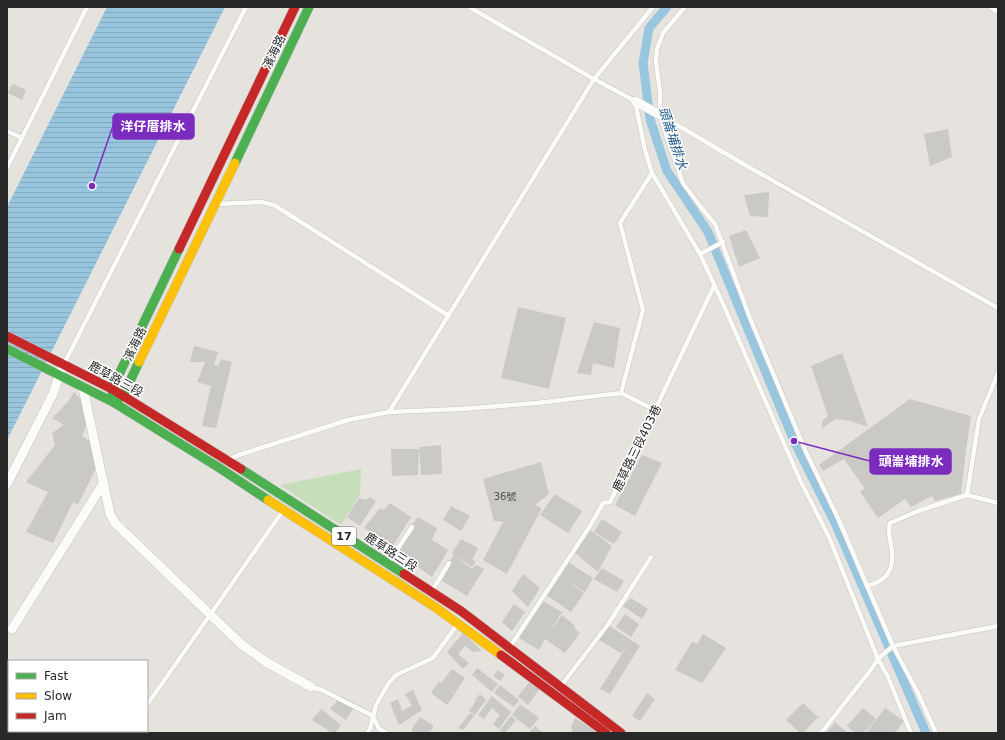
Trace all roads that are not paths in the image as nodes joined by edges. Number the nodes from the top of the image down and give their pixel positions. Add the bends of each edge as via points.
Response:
1 (87, 7) edge
2 (246, 7) edge
3 (295, 7) edge
4 (309, 7) edge
5 (470, 7) edge
6 (653, 7) edge
7 (685, 7) edge
8 (990, 7) edge
9 (998, 12) edge
10 (594, 79) junction
11 (635, 101) junction
12 (660, 115) junction
13 (7, 131) edge
14 (22, 138) junction
15 (7, 168) edge
16 (652, 173) junction
17 (215, 204) junction
18 (723, 242) junction
19 (700, 254) junction
20 (714, 286) junction
21 (998, 308) edge
22 (449, 316) junction
23 (7, 336) edge
24 (7, 349) edge
25 (63, 365) junction
26 (998, 373) edge
27 (59, 375) junction
28 (83, 388) junction
29 (112, 388) junction
30 (620, 393) junction
31 (124, 396) junction
32 (113, 402) junction
33 (655, 410) junction
34 (389, 412) junction
35 (228, 460) junction
36 (7, 484) edge
37 (103, 484) junction
38 (967, 495) junction
39 (998, 503) edge
40 (283, 510) junction
41 (412, 527) dead end
42 (651, 557) dead end
43 (449, 563) dead end
44 (387, 564) junction
45 (381, 573) junction
46 (867, 586) junction
47 (431, 592) junction
48 (424, 600) junction
49 (211, 615) junction
50 (458, 623) junction
51 (998, 626) edge
52 (12, 629) dead end
53 (893, 646) junction
54 (509, 648) junction
55 (503, 657) junction
56 (878, 659) junction
57 (311, 687) joint
58 (560, 687) junction
59 (148, 704) edge
60 (373, 716) junction
61 (366, 733) edge
62 (387, 733) edge
63 (606, 733) edge
64 (621, 733) edge
65 (821, 733) edge
66 (911, 733) edge
67 (936, 733) edge

1 - 14 lane
2 - 25 lane
3 - 29 main road, 濱海路
4 - 17 main road, 濱海路
5 - 10 lane
6 - 10 lane
7 - 12 lane via 663,33 657,49
8 - 9 lane
10 - 11 lane
10 - 22 lane
11 - 12 street
11 - 16 lane
12 - 18 lane via 683,183 715,224
12 - 21 lane
13 - 14 lane
14 - 15 lane
16 - 19 lane
16 - 30 lane via 620,223 643,310
17 - 22 lane via 261,202 274,205
17 - 31 main road, 濱海路
18 - 19 lane
18 - 46 lane via 750,318 803,446
19 - 20 lane
20 - 33 lane, 鹿草路三段403巷
20 - 56 lane via 800,480 829,537
22 - 34 lane
23 - 25 main road, 鹿草路三段 / 17
24 - 27 main road, 鹿草路三段 / 17
25 - 27 street
25 - 29 main road, 鹿草路三段 / 17
26 - 38 lane via 979,418
27 - 28 main road, 鹿草路三段 / 17
27 - 36 street via 53,394
28 - 32 main road, 鹿草路三段 / 17
28 - 37 street
29 - 31 main road, 鹿草路三段 / 17
29 - 32 main road, 濱海路
30 - 33 lane
30 - 34 lane via 522,404
31 - 32 main road
31 - 35 main road, 鹿草路三段 / 17
32 - 40 main road, 鹿草路三段 / 17
33 - 54 lane, 鹿草路三段403巷 via 610,502 603,503
34 - 35 lane via 348,420
35 - 44 main road, 鹿草路三段 / 17
37 - 49 street via 110,514 115,522
37 - 52 street
38 - 39 lane
38 - 46 lane via 890,523 888,530 892,566 887,577
40 - 45 main road, 鹿草路三段 / 17
40 - 49 lane
41 - 44 lane
42 - 58 lane via 609,623
43 - 47 lane
44 - 45 lane
44 - 47 main road, 鹿草路三段 / 17
45 - 48 main road, 鹿草路三段 / 17
46 - 53 lane
47 - 48 lane
47 - 54 main road, 鹿草路三段 / 17
48 - 50 main road, 鹿草路三段 / 17
49 - 57 street via 247,649
49 - 59 lane
50 - 55 main road, 鹿草路三段 / 17
50 - 60 lane via 433,658 396,675 376,705
51 - 53 lane
53 - 56 lane
53 - 67 lane
54 - 55 lane, 鹿草路三段403巷
54 - 58 main road, 鹿草路三段 / 17
55 - 63 main road, 鹿草路三段 / 17
56 - 65 lane
56 - 66 lane
57 - 60 lane
58 - 64 main road, 鹿草路三段 / 17
60 - 61 lane via 370,729
60 - 62 lane via 379,729

